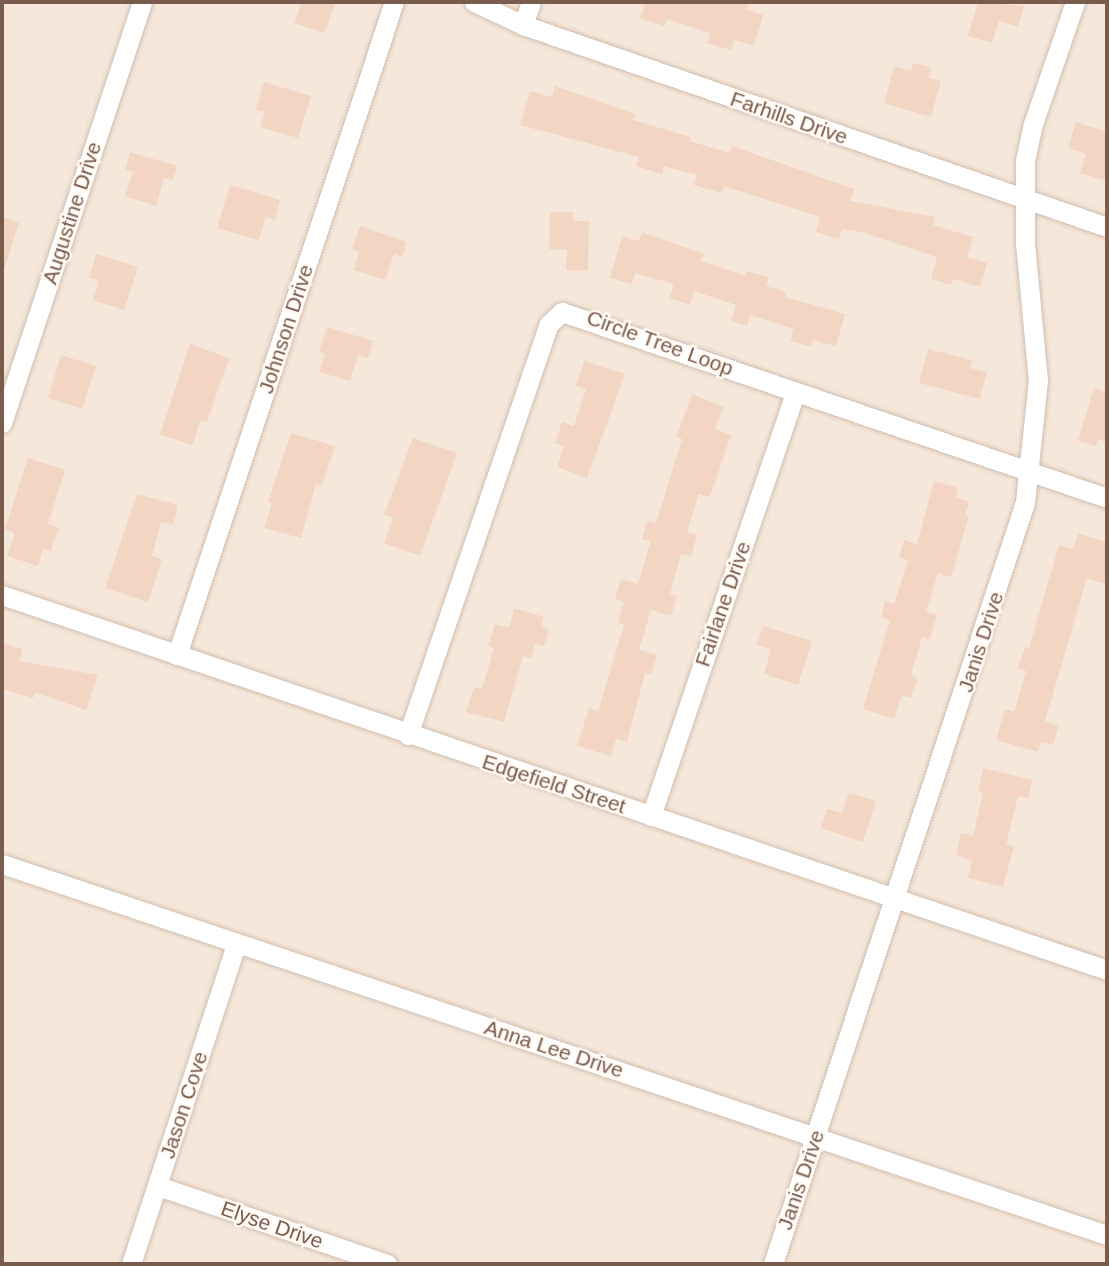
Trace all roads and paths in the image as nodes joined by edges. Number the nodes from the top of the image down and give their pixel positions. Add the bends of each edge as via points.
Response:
1 (142, 2) edge
2 (394, 2) edge
3 (474, 2) edge
4 (531, 2) edge
5 (1075, 2) edge
6 (523, 25) junction
7 (1024, 198) junction
8 (1107, 227) edge
9 (795, 392) junction
10 (2, 423) edge
11 (1031, 471) junction
12 (1107, 498) edge
13 (2, 595) edge
14 (177, 655) junction
15 (408, 735) junction
16 (651, 816) junction
17 (2, 864) edge
18 (896, 899) junction
19 (236, 945) junction
20 (1107, 970) edge
21 (817, 1135) junction
22 (158, 1186) junction
23 (1107, 1234) edge
24 (131, 1264) edge
25 (387, 1264) edge
26 (773, 1264) edge

1 - 10 street, Augustine Drive
2 - 14 street, Johnson Drive
3 - 6 street, Farhills Drive
4 - 6 street
5 - 7 street, Janis Drive via 1033,124
6 - 7 street, Farhills Drive
7 - 8 street, Farhills Drive
7 - 11 street, Janis Drive via 1038,381
9 - 11 street, Circle Tree Loop
9 - 15 street, Circle Tree Loop via 572,312 552,317
9 - 16 street, Fairlane Drive
11 - 12 street, Circle Tree Loop
11 - 18 street, Janis Drive via 1014,545
13 - 14 street, Edgefield Street
14 - 15 street, Edgefield Street
15 - 16 street, Edgefield Street
16 - 18 street, Edgefield Street
17 - 19 street, Anna Lee Drive
18 - 20 street, Edgefield Street
18 - 21 street, Janis Drive
19 - 21 street, Anna Lee Drive
19 - 22 street, Jason Cove
21 - 23 street, Anna Lee Drive
21 - 26 street, Janis Drive
22 - 24 street, Jason Cove
22 - 25 street, Elyse Drive

